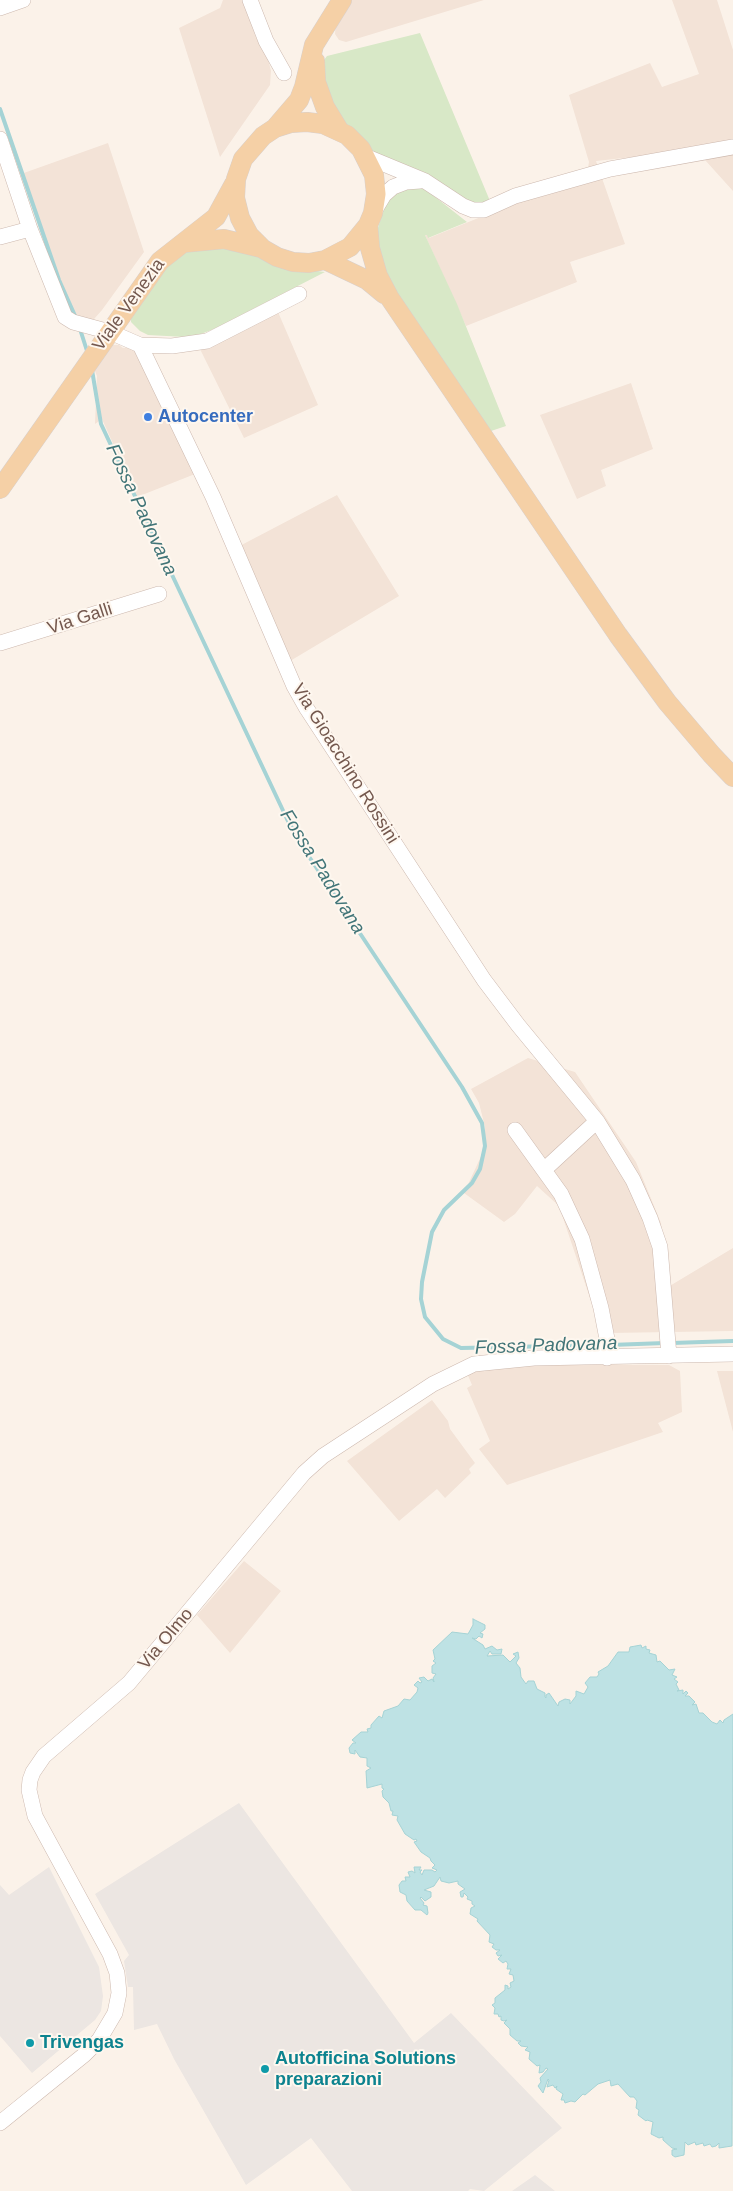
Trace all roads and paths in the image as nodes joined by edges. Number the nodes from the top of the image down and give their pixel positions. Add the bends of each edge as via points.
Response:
1 (23, 0) edge
2 (250, 0) edge
3 (342, 0) edge
4 (0, 8) edge
5 (314, 45) junction
6 (284, 73) dead end
7 (275, 128) junction
8 (339, 130) junction
9 (0, 140) edge
10 (733, 147) edge
11 (367, 157) junction
12 (236, 178) junction
13 (425, 181) junction
14 (371, 219) junction
15 (30, 229) junction
16 (0, 237) edge
17 (184, 244) junction
18 (264, 249) junction
19 (325, 260) junction
20 (298, 294) dead end
21 (388, 298) junction
22 (110, 332) junction
23 (140, 345) junction
24 (0, 489) edge
25 (159, 594) dead end
26 (0, 643) edge
27 (733, 777) edge
28 (596, 1121) junction
29 (515, 1130) dead end
30 (545, 1169) junction
31 (668, 1347) junction
32 (607, 1349) junction
33 (733, 1354) edge
34 (0, 2123) edge

1 - 4 street
2 - 6 street via 266,41
3 - 5 main road
5 - 7 main road via 299,100
5 - 8 main road via 316,82 325,107
7 - 8 main road via 307,122
7 - 12 main road via 248,151
8 - 11 main road via 355,141
9 - 15 street
10 - 13 street via 610,170 515,196 484,210 464,206
11 - 13 street
11 - 14 main road via 374,175 376,194
12 - 17 main road, Viale Venezia via 216,217
12 - 18 main road via 235,198 240,218 249,235
13 - 14 street via 406,182 393,187 384,195
14 - 19 main road via 350,247
14 - 21 main road via 372,260
15 - 16 street
15 - 22 street via 65,317
17 - 18 main road via 224,239
17 - 22 main road, Viale Venezia via 160,261
18 - 19 main road via 293,262
19 - 21 main road via 367,280
20 - 23 street via 207,341 172,346
21 - 27 main road via 618,635 667,702
22 - 23 street
22 - 24 main road, Viale Venezia
23 - 28 street, Via Gioacchino Rossini via 213,497 306,709 484,980
25 - 26 street, Via Galli
28 - 30 street
28 - 31 street, Via Gioacchino Rossini via 633,1180 660,1247
29 - 30 street
30 - 32 street via 582,1239 599,1300
31 - 32 street, Via Olmo
31 - 33 street, Via Olmo
32 - 34 street, Via Olmo via 474,1364 433,1384 323,1456 296,1482 129,1683 38,1763 29,1790 35,1816 110,1954 118,1983 118,2003 106,2032 92,2048

